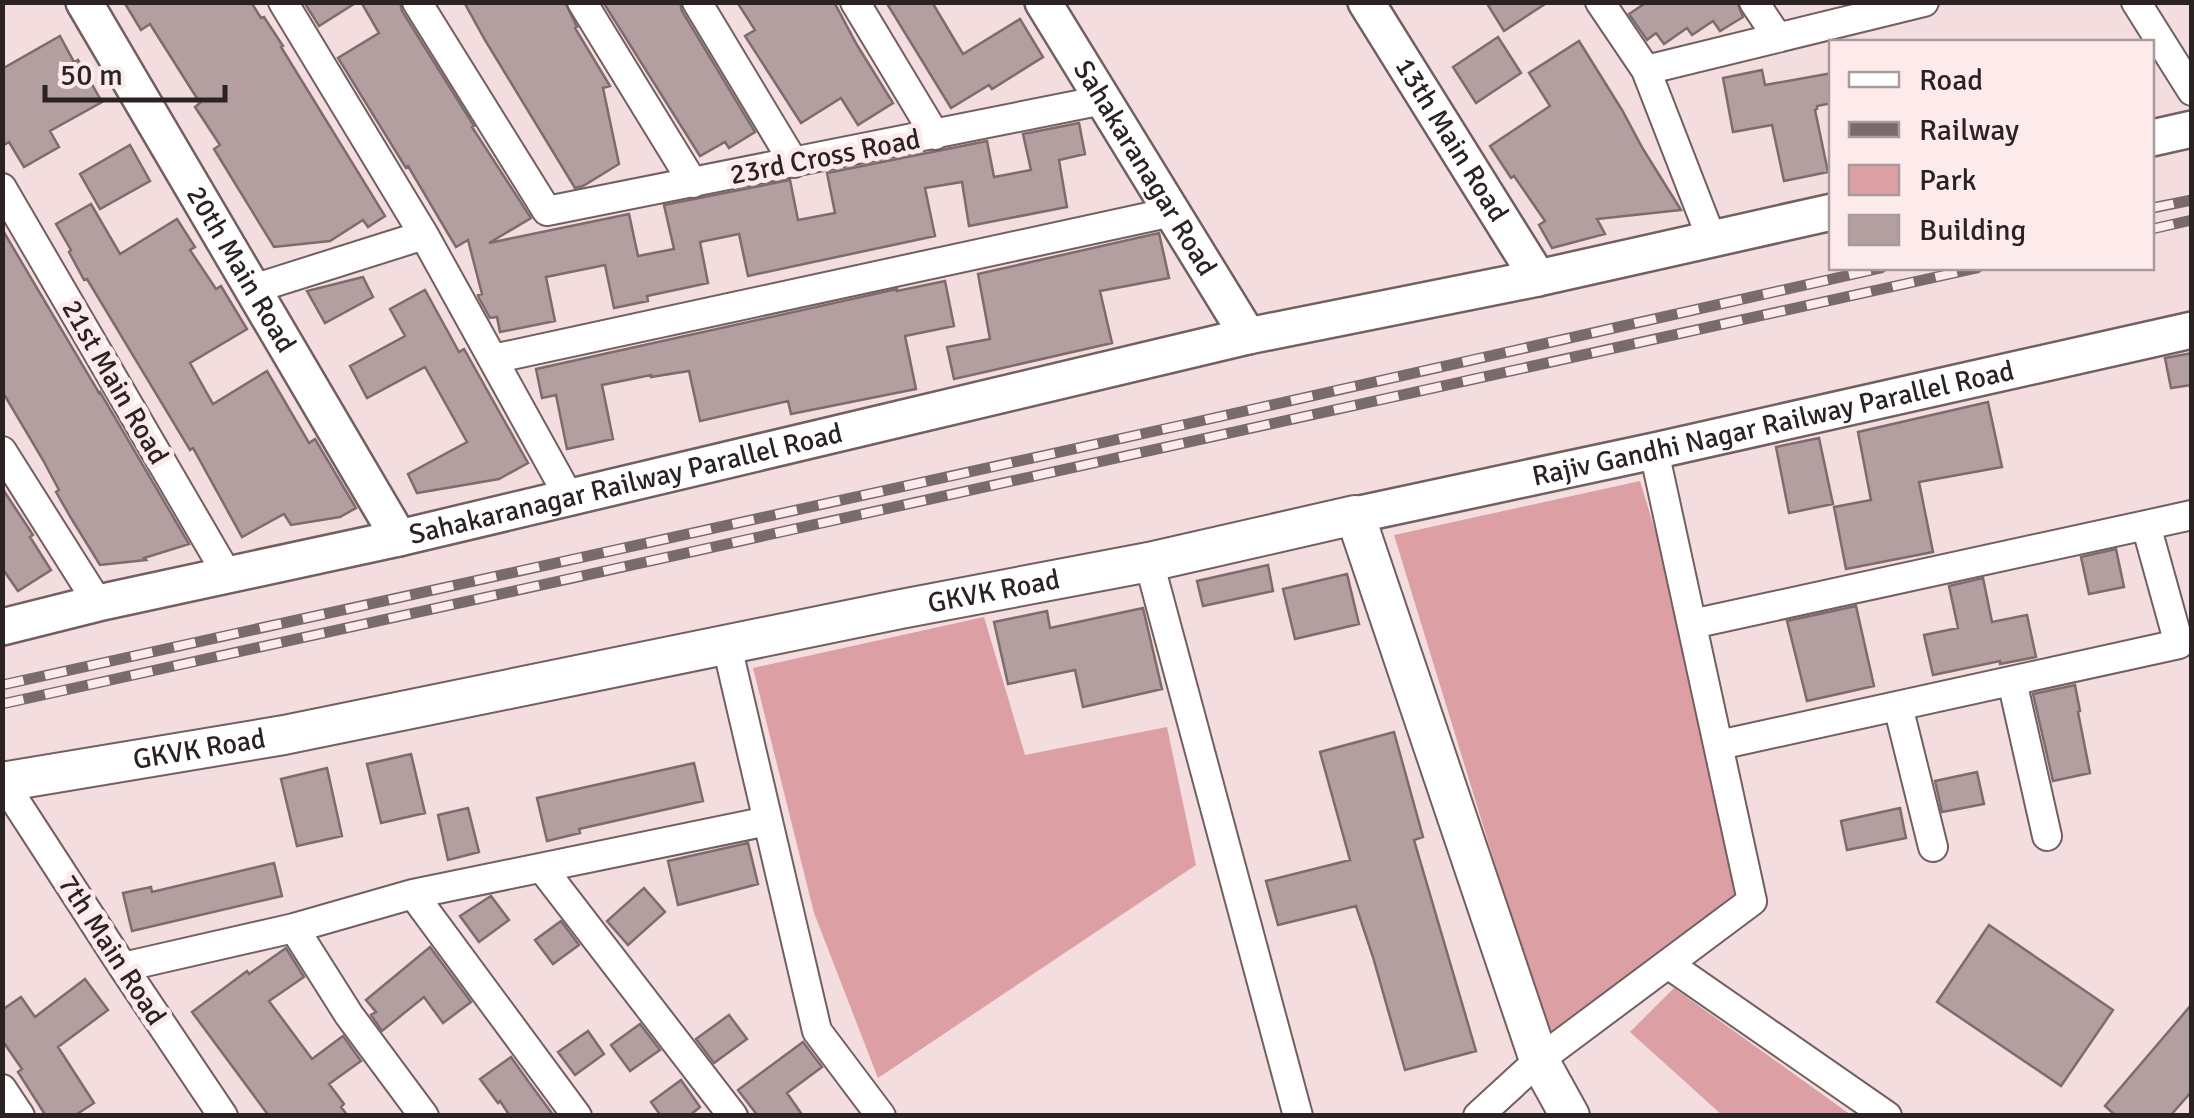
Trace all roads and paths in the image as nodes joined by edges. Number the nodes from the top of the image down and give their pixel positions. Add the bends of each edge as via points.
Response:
1 (84, 2) edge
2 (283, 2) edge
3 (418, 2) edge
4 (582, 2) edge
5 (697, 2) edge
6 (855, 2) edge
7 (1042, 2) edge
8 (1366, 2) edge
9 (1600, 2) edge
10 (1754, 2) edge
11 (2136, 2) edge
12 (1907, 4) edge
13 (1778, 38) junction
14 (1646, 70) junction
15 (2192, 91) edge
16 (1103, 100) junction
17 (2192, 129) edge
18 (935, 135) junction
19 (2154, 138) edge
20 (794, 163) junction
21 (693, 182) junction
22 (2, 188) edge
23 (1172, 212) junction
24 (1829, 213) edge
25 (424, 236) junction
26 (1712, 240) junction
27 (1538, 278) junction
28 (253, 289) junction
29 (2192, 330) edge
30 (1248, 336) junction
31 (493, 359) junction
32 (2, 451) edge
33 (1654, 452) junction
34 (569, 497) junction
35 (1355, 514) junction
36 (2192, 515) edge
37 (2146, 524) junction
38 (399, 538) junction
39 (1149, 562) junction
40 (228, 576) junction
41 (98, 603) junction
42 (1692, 624) junction
43 (2, 627) edge
44 (2185, 644) edge
45 (727, 646) junction
46 (2012, 681) junction
47 (1898, 706) junction
48 (1718, 745) junction
49 (8, 799) edge
50 (768, 821) junction
51 (2048, 836) dead end
52 (1933, 847) dead end
53 (542, 868) junction
54 (412, 894) junction
55 (294, 928) junction
56 (1668, 964) junction
57 (123, 968) junction
58 (1539, 1060) junction
59 (2, 1089) edge
60 (20, 1116) edge
61 (224, 1116) edge
62 (424, 1116) edge
63 (577, 1116) edge
64 (733, 1116) edge
65 (881, 1116) edge
66 (1298, 1116) edge
67 (1478, 1116) edge
68 (1570, 1116) edge
69 (1887, 1116) edge

1 - 28 street, 20th Main Road
2 - 25 street
3 - 21 street, 23rd Cross Road via 547,211
4 - 21 street
5 - 20 street
6 - 18 street
7 - 16 street, Sahakaranagar Road
8 - 27 street, 13th Main Road
9 - 14 street
10 - 13 street
11 - 15 street
12 - 13 street
13 - 14 street
14 - 26 street
16 - 18 street, 23rd Cross Road
16 - 23 street, Sahakaranagar Road
17 - 19 street
18 - 20 street, 23rd Cross Road
20 - 21 street, 23rd Cross Road
22 - 40 street, 21st Main Road
23 - 30 street, Sahakaranagar Road
23 - 31 street
24 - 26 street, Sahakaranagar Railway Parallel Road
25 - 28 street
25 - 31 street
26 - 27 street, Sahakaranagar Railway Parallel Road
27 - 30 street, Sahakaranagar Railway Parallel Road
28 - 38 street, 20th Main Road
29 - 33 street, Rajiv Gandhi Nagar Railway Parallel Road
30 - 34 street, Sahakaranagar Railway Parallel Road
31 - 34 street
32 - 41 street
33 - 35 street, Rajiv Gandhi Nagar Railway Parallel Road
33 - 42 street
34 - 38 street, Sahakaranagar Railway Parallel Road
35 - 39 main road, GKVK Road
35 - 58 main road
36 - 37 street
37 - 42 street
37 - 44 street
38 - 40 street, Sahakaranagar Railway Parallel Road
39 - 45 main road, GKVK Road
39 - 66 street
40 - 41 street, Sahakaranagar Railway Parallel Road
41 - 43 street, Sahakaranagar Railway Parallel Road
42 - 48 street
44 - 46 street
45 - 49 main road, GKVK Road via 284,735
45 - 50 street
46 - 47 street
46 - 51 street
47 - 48 street
47 - 52 street
48 - 56 street via 1752,901
49 - 57 street, 7th Main Road
50 - 53 street
50 - 65 street via 818,1031
53 - 54 street
53 - 64 street
54 - 55 street
54 - 63 street
55 - 57 street
55 - 62 street
56 - 58 street
56 - 69 street
57 - 61 street, 7th Main Road
58 - 67 street
58 - 68 main road
59 - 60 street

